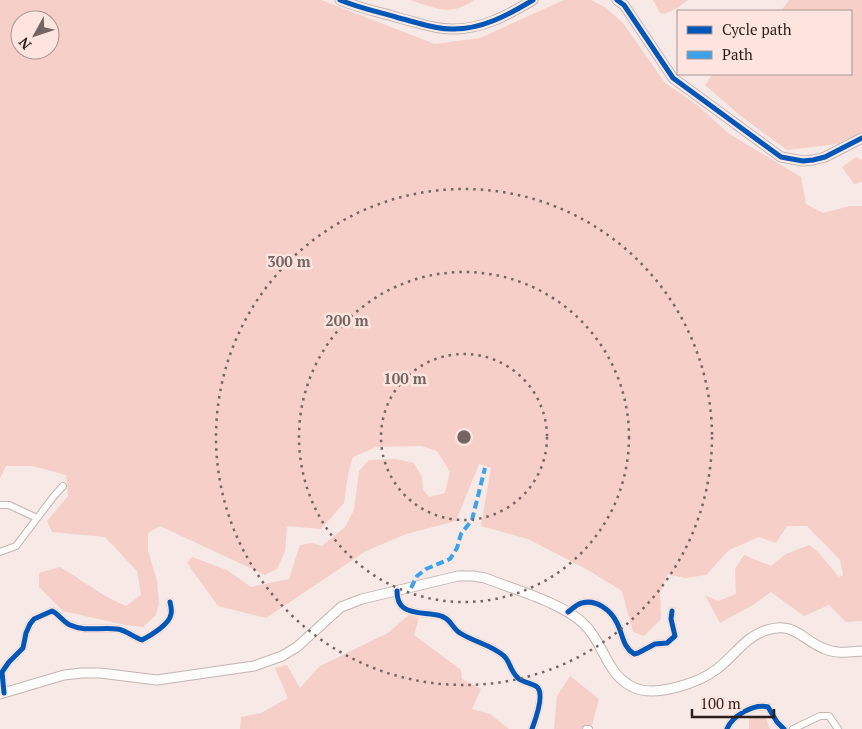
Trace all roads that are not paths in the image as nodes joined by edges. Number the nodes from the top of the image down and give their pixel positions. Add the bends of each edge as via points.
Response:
1 (340, 0) edge
2 (533, 0) edge
3 (618, 0) edge
4 (862, 138) edge
5 (63, 486) dead end
6 (0, 505) edge
7 (37, 518) junction
8 (0, 552) edge
9 (397, 591) junction
10 (170, 602) dead end
11 (672, 611) dead end
12 (568, 612) junction
13 (862, 651) edge
14 (2, 694) edge
15 (532, 729) edge
16 (727, 729) edge
17 (784, 729) edge
18 (793, 729) edge
19 (838, 729) edge

1 - 2 main road via 450,29 493,22
3 - 4 main road via 673,78 781,157 813,160
5 - 7 street
6 - 7 street via 9,505
7 - 8 street via 16,546
9 - 12 main road via 473,576
9 - 14 main road via 341,607 297,647 254,666 157,680 82,673 64,675
9 - 15 street via 397,597 406,610 442,616 458,632 506,657 517,677 538,688 537,716
10 - 14 street via 172,613 169,621 142,640 117,629 68,625 52,612 34,619 26,633 23,648 2,672
11 - 12 street via 673,639 634,654 625,645 617,622 596,602 581,603
12 - 13 main road via 590,630 614,674 637,688 652,691 665,690 706,676 753,635 779,627 798,632 831,651
16 - 17 street via 740,714 762,706 768,707
18 - 19 street via 820,716 829,716

